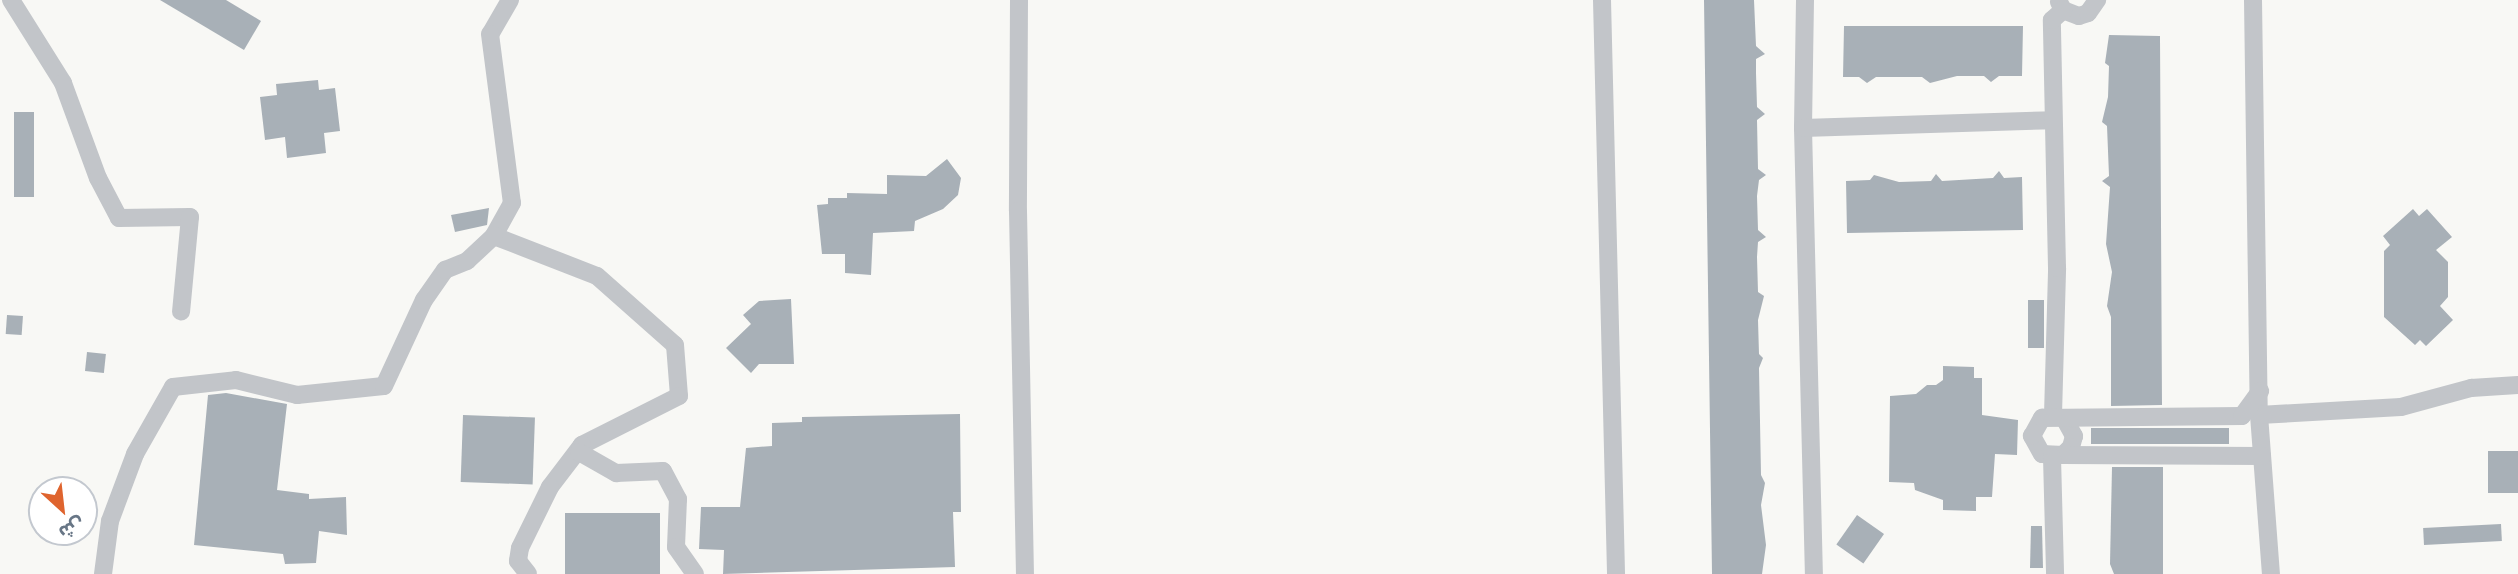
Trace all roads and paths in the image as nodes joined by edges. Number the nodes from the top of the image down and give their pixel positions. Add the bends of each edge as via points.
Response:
1 (11, 0) edge
2 (510, 0) edge
3 (1019, 0) edge
4 (1602, 0) edge
5 (1805, 0) edge
6 (2097, 0) edge
7 (2253, 0) edge
8 (2061, 5) edge
9 (2053, 120) junction
10 (1803, 128) junction
11 (494, 236) junction
12 (181, 312) dead end
13 (2518, 385) edge
14 (2260, 391) junction
15 (2259, 415) junction
16 (2059, 417) junction
17 (582, 445) junction
18 (2058, 456) junction
19 (2262, 456) junction
20 (103, 574) edge
21 (528, 574) edge
22 (695, 574) edge
23 (1025, 574) edge
24 (1616, 574) edge
25 (1814, 574) edge
26 (2055, 574) edge
27 (2271, 574) edge

1 - 12 street via 63,83 98,178 119,218 190,217
2 - 11 street via 490,34 512,203
3 - 23 street
4 - 24 street
5 - 10 street
6 - 8 street via 2088,13 2079,16
7 - 14 street
8 - 9 street via 2052,20
9 - 10 street
9 - 16 street
10 - 25 street
11 - 17 street via 597,276 675,345 679,396
11 - 20 street via 467,261 445,270 424,300 384,386 297,395 236,380 173,387 135,454 110,521
13 - 15 street via 2471,388 2401,407
14 - 15 street
14 - 16 street via 2242,416
15 - 19 street
16 - 18 street via 2074,436
16 - 18 street via 2042,418 2032,436 2042,454
17 - 21 street via 550,486 520,548 518,561
17 - 22 street via 579,452 617,473 663,471 678,499 676,547
18 - 19 street
18 - 26 street
19 - 27 street

